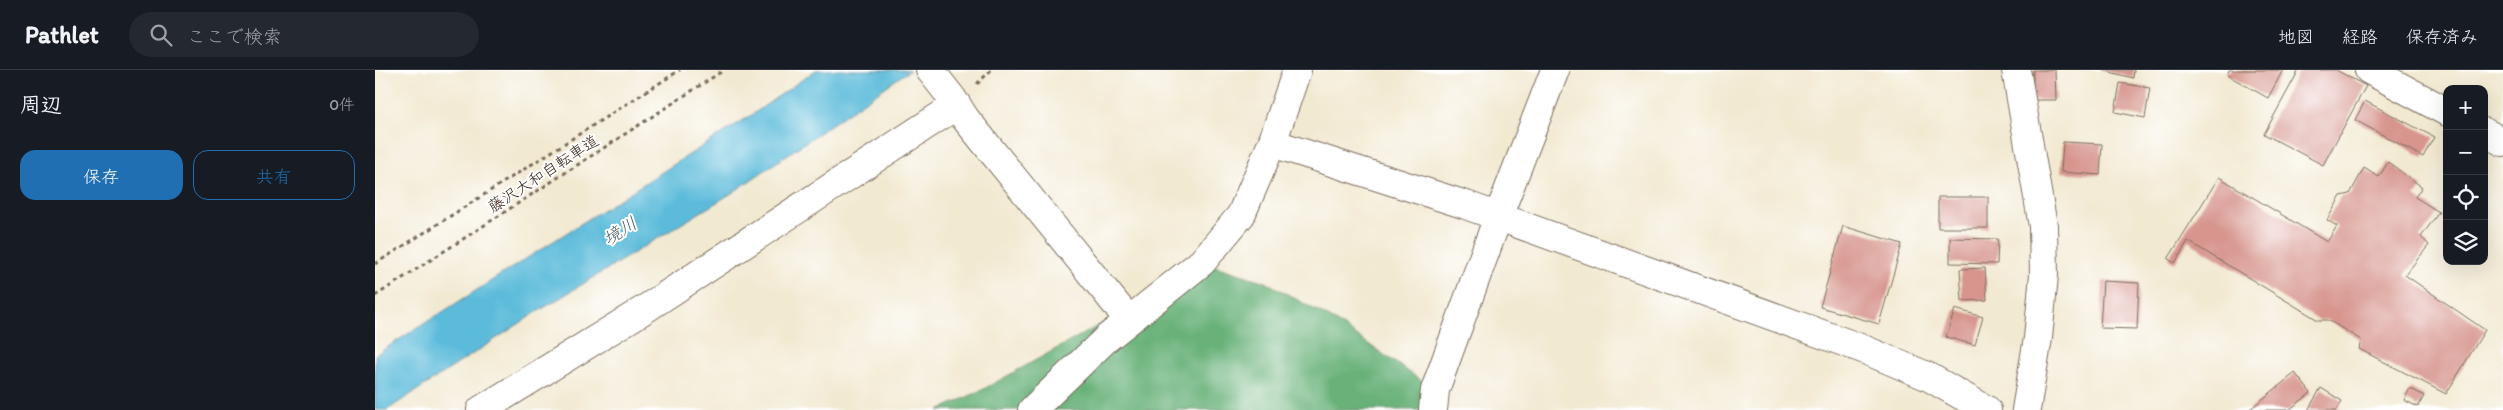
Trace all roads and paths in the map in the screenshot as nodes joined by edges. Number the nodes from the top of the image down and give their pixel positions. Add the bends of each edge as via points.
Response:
1 (680, 70) edge
2 (724, 70) edge
3 (930, 70) edge
4 (1297, 70) edge
5 (1555, 70) edge
6 (2016, 70) edge
7 (2369, 70) edge
8 (955, 102) junction
9 (2443, 110) edge
10 (2488, 134) edge
11 (1272, 142) junction
12 (2503, 142) edge
13 (1498, 217) junction
14 (375, 264) edge
15 (375, 296) edge
16 (1128, 319) junction
17 (481, 410) edge
18 (1032, 410) edge
19 (1433, 410) edge
20 (1987, 410) edge
21 (2026, 410) edge

1 - 14 path
2 - 15 path, 藤沢大和自転車道
3 - 8 street
4 - 11 street
5 - 13 street
6 - 21 street via 2043,226 2044,275
7 - 9 street
8 - 16 street
8 - 17 street via 645,309
10 - 12 street
11 - 13 street
11 - 16 street via 1241,215 1202,262
13 - 19 street via 1435,390
13 - 20 street via 1863,349 1929,377
16 - 18 street

